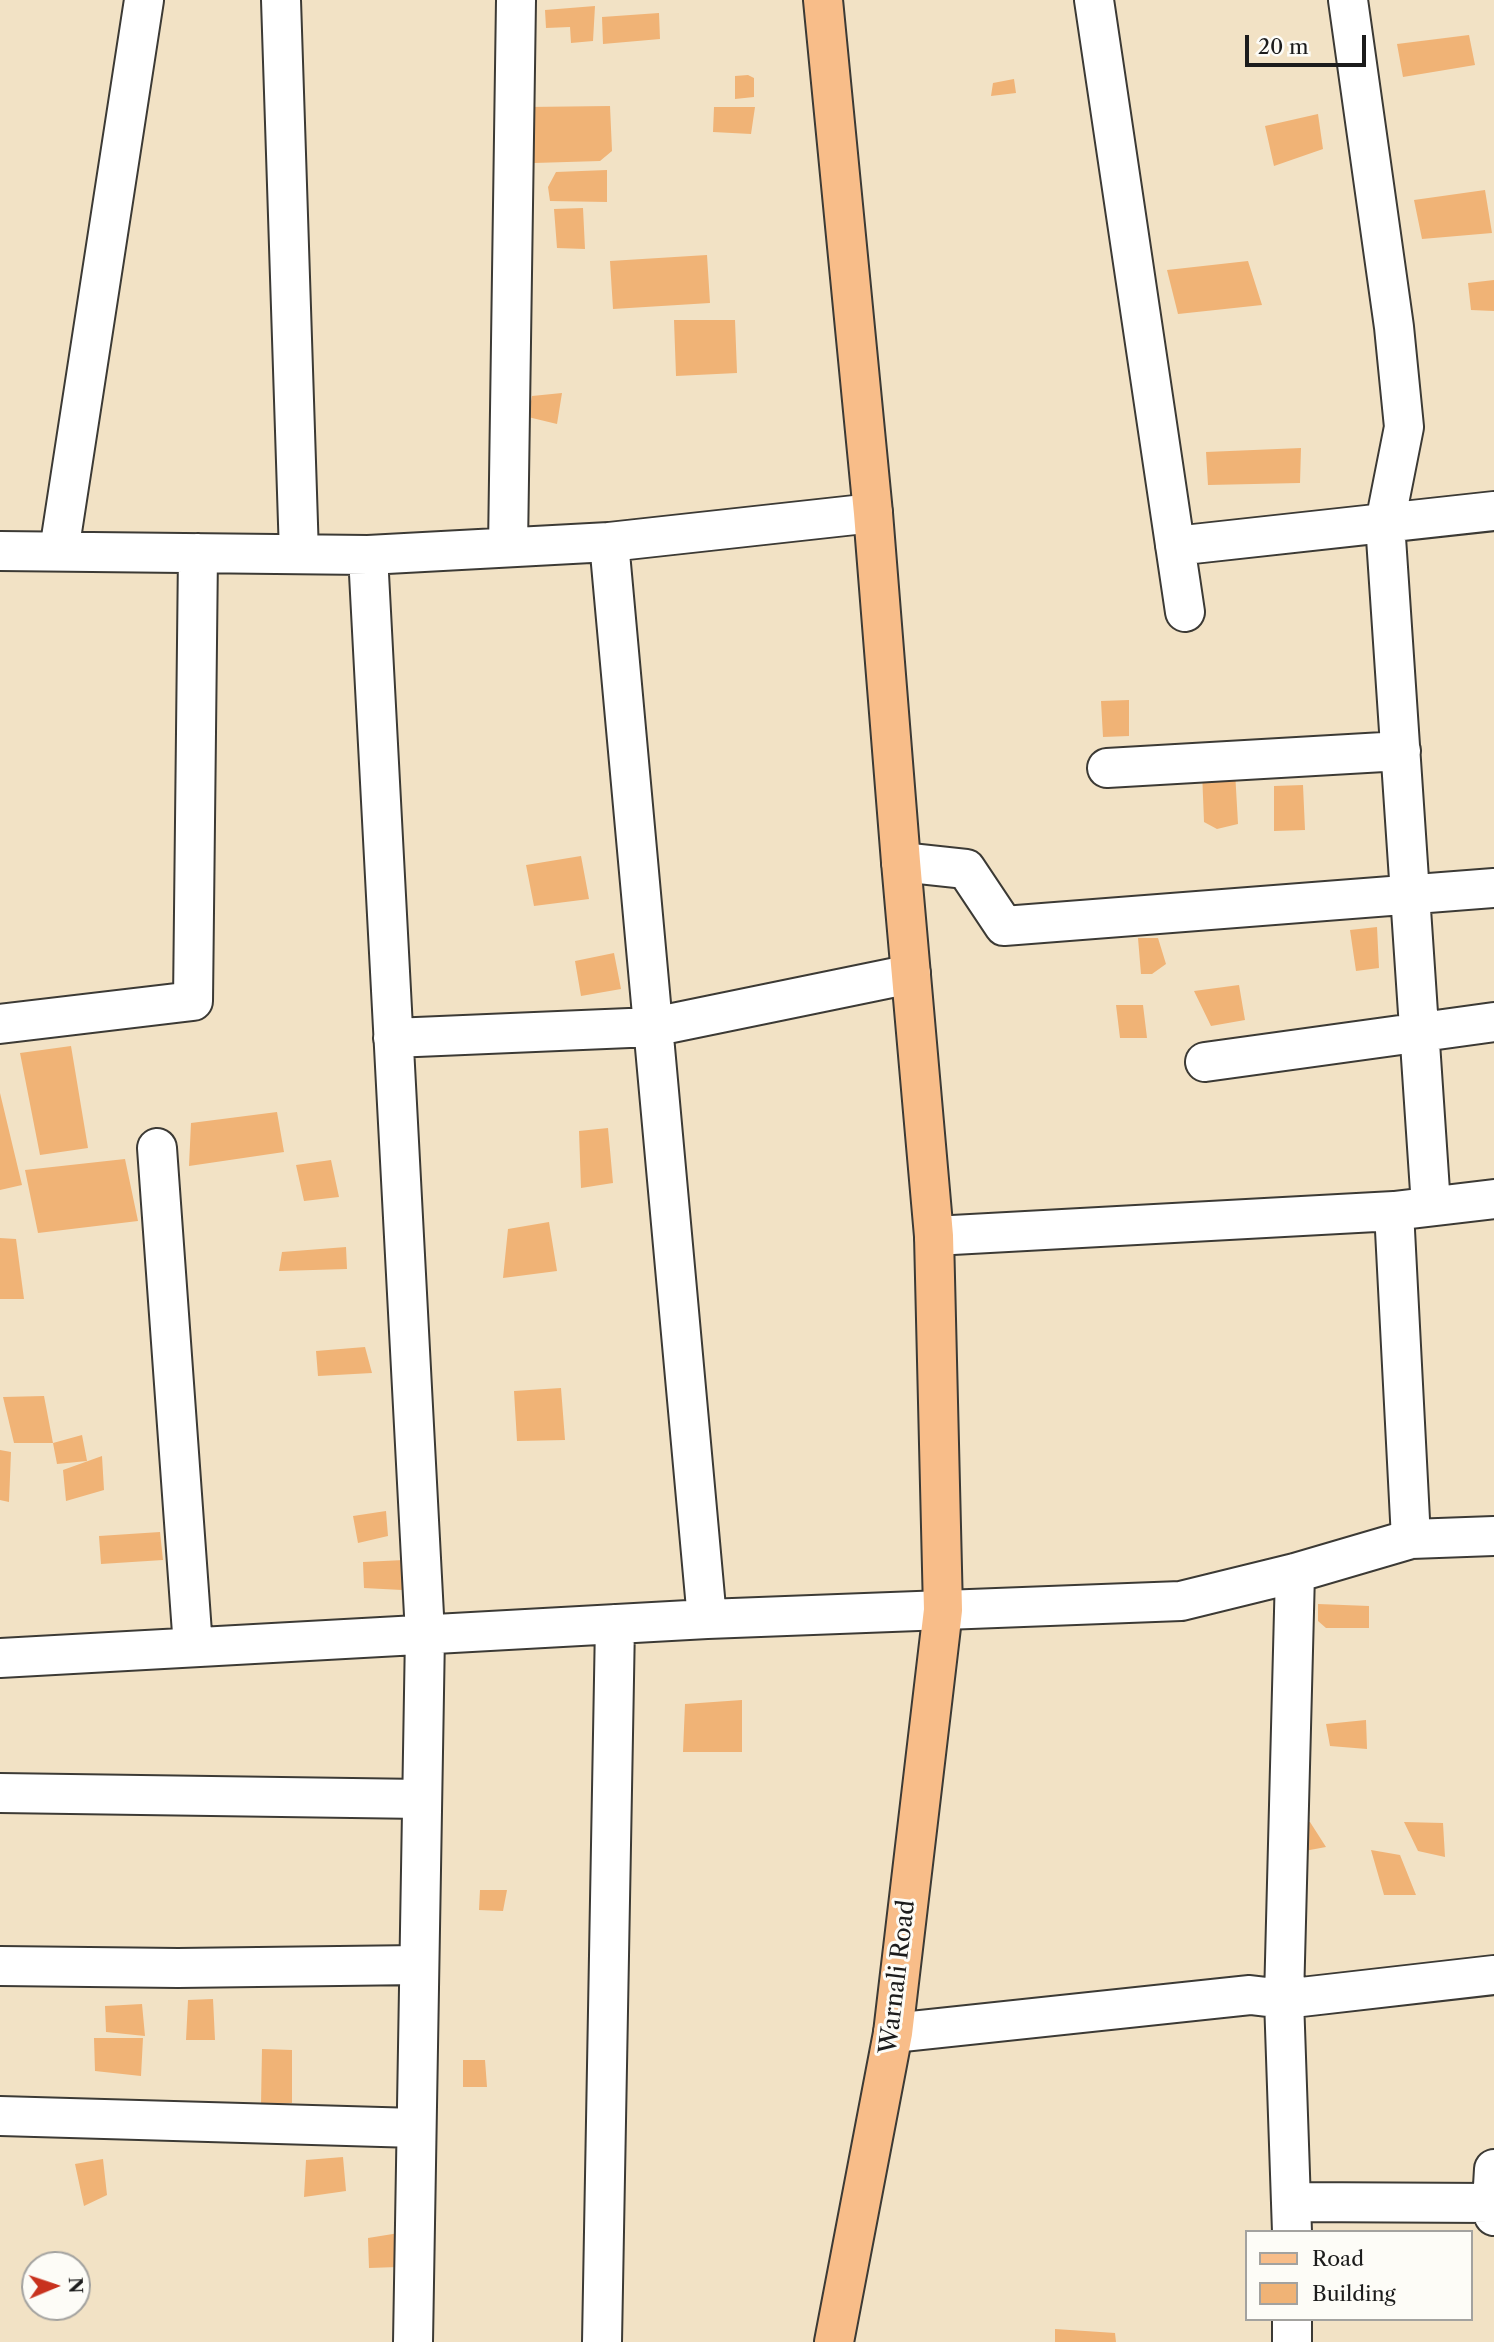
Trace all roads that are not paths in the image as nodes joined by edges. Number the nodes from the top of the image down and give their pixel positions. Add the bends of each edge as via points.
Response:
1 (144, 0) edge
2 (281, 0) edge
3 (516, 0) edge
4 (823, 0) edge
5 (1094, 0) edge
6 (1348, 0) edge
7 (1494, 511) edge
8 (873, 513) junction
9 (1385, 523) junction
10 (609, 542) junction
11 (1175, 546) junction
12 (508, 547) junction
13 (0, 551) edge
14 (59, 551) junction
15 (198, 553) junction
16 (299, 554) junction
17 (369, 555) junction
18 (1185, 612) dead end
19 (1401, 751) junction
20 (1107, 768) dead end
21 (901, 862) junction
22 (1494, 888) edge
23 (1410, 895) junction
24 (911, 974) junction
25 (1494, 1022) edge
26 (0, 1024) edge
27 (653, 1027) junction
28 (1420, 1032) junction
29 (393, 1038) junction
30 (1205, 1062) dead end
31 (158, 1148) dead end
32 (1494, 1199) edge
33 (1431, 1206) junction
34 (1394, 1211) junction
35 (934, 1236) junction
36 (1494, 1536) edge
37 (1411, 1539) junction
38 (1295, 1573) junction
39 (943, 1610) junction
40 (707, 1619) junction
41 (615, 1624) junction
42 (425, 1634) junction
43 (193, 1647) junction
44 (0, 1658) edge
45 (0, 1793) edge
46 (422, 1799) junction
47 (419, 1965) junction
48 (0, 1966) edge
49 (1494, 1975) edge
50 (1284, 1999) junction
51 (893, 2033) junction
52 (0, 2116) edge
53 (416, 2128) junction
54 (1494, 2198) edge
55 (1292, 2217) edge
56 (1292, 2321) edge
57 (413, 2342) edge
58 (602, 2342) edge
59 (835, 2342) edge
60 (1292, 2342) edge

1 - 14 street
2 - 16 street
3 - 12 street
4 - 8 main road, Warnali Road
5 - 11 street
6 - 9 street via 1404,426
7 - 9 street
8 - 10 street
8 - 21 main road, Warnali Road
9 - 11 street
9 - 19 street
10 - 12 street
10 - 27 street
11 - 18 street
12 - 17 street
13 - 14 street
14 - 15 street
15 - 16 street
15 - 26 street via 193,1000
16 - 17 street
17 - 29 street
19 - 20 street
19 - 23 street
21 - 23 street via 966,869 1004,926
21 - 24 main road, Warnali Road
22 - 23 street
23 - 28 street
24 - 27 street
24 - 35 main road, Warnali Road
25 - 28 street
27 - 29 street
27 - 40 street
28 - 30 street
28 - 33 street
29 - 42 street
31 - 43 street
32 - 33 street
33 - 34 street
34 - 35 street
34 - 37 street
35 - 39 main road, Warnali Road
36 - 37 street
37 - 38 street
38 - 39 street via 1181,1601
38 - 50 street
39 - 40 street
39 - 51 main road, Warnali Road
40 - 41 street
41 - 42 street
41 - 58 street
42 - 43 street
42 - 46 street
43 - 44 street
45 - 46 street
46 - 47 street
47 - 48 street
47 - 53 street
49 - 50 street
50 - 51 street via 1250,1996
50 - 55 street
51 - 59 main road, Warnali Road
52 - 53 street
53 - 57 street
54 - 55 street
56 - 60 street

